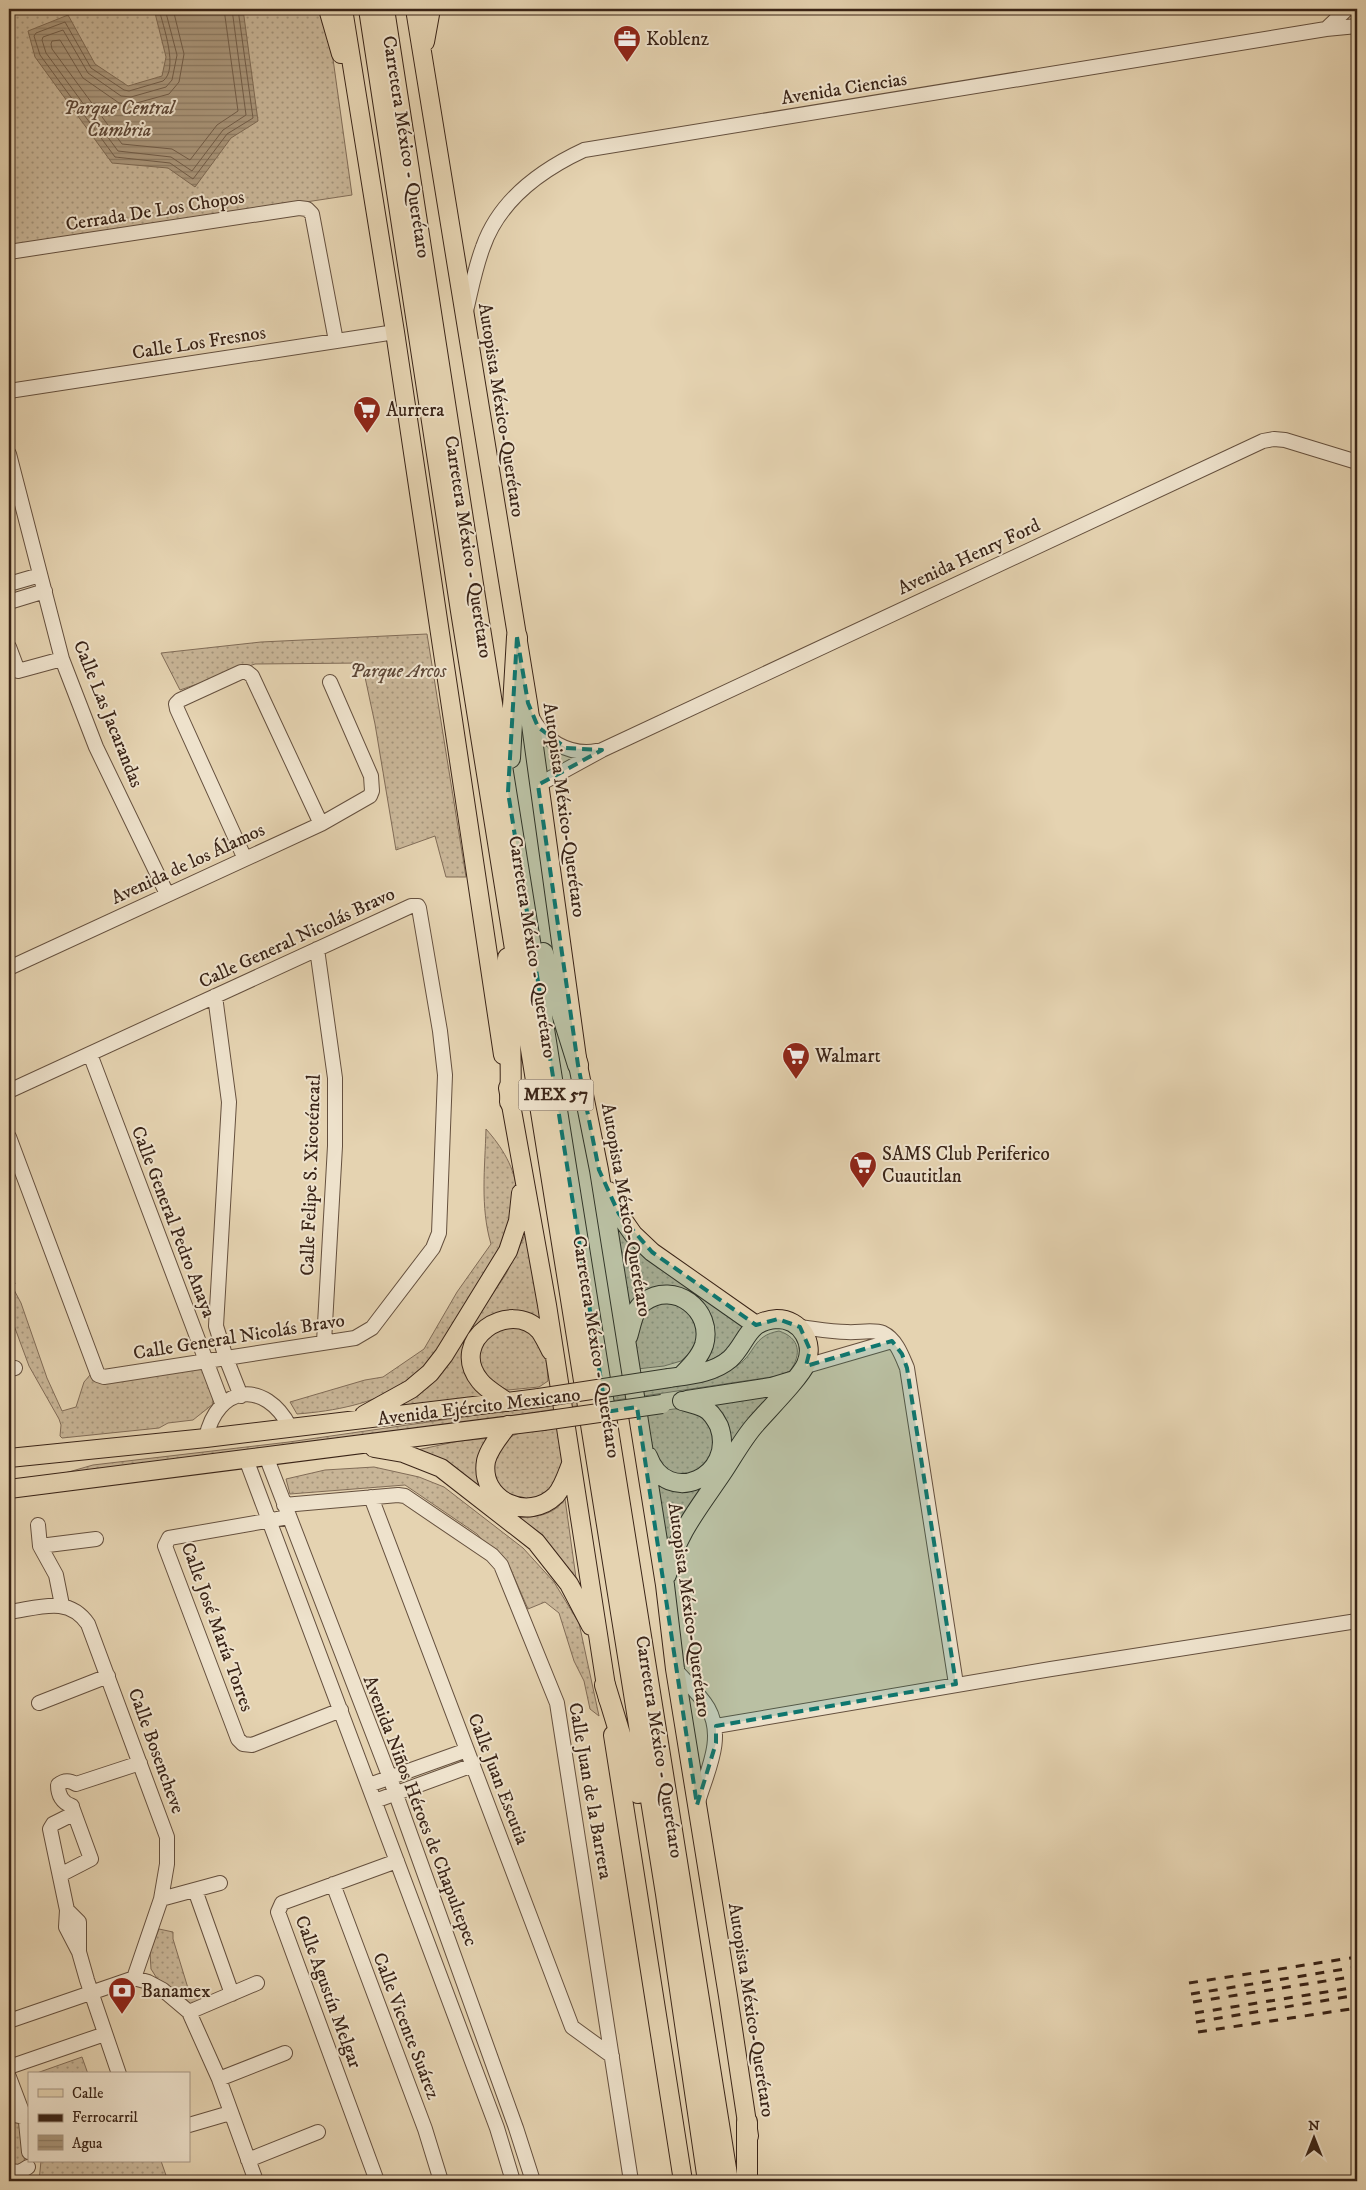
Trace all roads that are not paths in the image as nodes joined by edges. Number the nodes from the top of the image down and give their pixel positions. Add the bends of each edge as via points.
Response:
1 (328, 9) edge
2 (343, 9) edge
3 (369, 9) edge
4 (384, 9) edge
5 (414, 9) edge
6 (431, 9) edge
7 (1347, 9) edge
8 (1357, 26) edge
9 (1326, 29) junction
10 (423, 64) junction
11 (362, 123) junction
12 (9, 252) edge
13 (464, 319) junction
14 (395, 332) junction
15 (336, 341) junction
16 (9, 391) edge
17 (9, 454) edge
18 (1357, 462) edge
19 (40, 575) junction
20 (9, 584) edge
21 (45, 591) junction
22 (9, 602) edge
23 (517, 637) junction
24 (9, 648) edge
25 (62, 658) junction
26 (330, 682) dead end
27 (528, 703) junction
28 (602, 750) junction
29 (538, 785) junction
30 (508, 792) junction
31 (321, 824) junction
32 (245, 859) junction
33 (167, 894) junction
34 (518, 909) junction
35 (317, 949) junction
36 (10, 965) edge
37 (215, 996) junction
38 (90, 1054) junction
39 (578, 1065) junction
40 (9, 1091) edge
41 (510, 1102) junction
42 (9, 1137) edge
43 (520, 1157) junction
44 (599, 1170) junction
45 (756, 1325) junction
46 (800, 1327) junction
47 (892, 1341) junction
48 (324, 1342) junction
49 (627, 1342) junction
50 (226, 1358) junction
51 (555, 1358) junction
52 (206, 1361) junction
53 (806, 1366) junction
54 (675, 1377) junction
55 (794, 1380) junction
56 (241, 1396) junction
57 (682, 1401) junction
58 (507, 1402) junction
59 (222, 1403) junction
60 (355, 1420) junction
61 (508, 1425) junction
62 (290, 1426) junction
63 (641, 1435) junction
64 (206, 1438) junction
65 (354, 1445) junction
66 (266, 1456) junction
67 (9, 1458) edge
68 (246, 1459) junction
69 (571, 1464) junction
70 (9, 1489) edge
71 (371, 1497) junction
72 (286, 1511) junction
73 (268, 1520) junction
74 (38, 1526) dead end
75 (96, 1539) dead end
76 (40, 1546) junction
77 (665, 1585) junction
78 (62, 1605) junction
79 (9, 1612) edge
80 (1357, 1621) edge
81 (598, 1642) junction
82 (338, 1646) junction
83 (320, 1654) junction
84 (675, 1669) junction
85 (108, 1676) junction
86 (605, 1684) junction
87 (956, 1684) junction
88 (39, 1703) dead end
89 (341, 1710) junction
90 (716, 1726) junction
91 (467, 1750) junction
92 (140, 1763) junction
93 (473, 1765) junction
94 (390, 1778) junction
95 (369, 1785) junction
96 (396, 1794) junction
97 (375, 1801) junction
98 (697, 1805) junction
99 (73, 1810) junction
100 (397, 1861) junction
101 (60, 1875) junction
102 (220, 1883) dead end
103 (333, 1884) junction
104 (195, 1890) junction
105 (666, 1894) junction
106 (161, 1900) junction
107 (134, 1978) junction
108 (256, 1983) dead end
109 (91, 1991) junction
110 (232, 1994) junction
111 (474, 2011) junction
112 (188, 2012) junction
113 (456, 2017) junction
114 (9, 2021) edge
115 (480, 2028) junction
116 (105, 2034) junction
117 (462, 2035) junction
118 (285, 2053) dead end
119 (612, 2056) junction
120 (9, 2067) edge
121 (118, 2072) edge
122 (9, 2076) edge
123 (219, 2079) junction
124 (230, 2113) junction
125 (9, 2114) edge
126 (24, 2117) junction
127 (747, 2122) junction
128 (190, 2126) edge
129 (318, 2132) dead end
130 (28, 2145) edge
131 (248, 2160) junction
132 (28, 2164) edge
133 (9, 2171) edge
134 (26, 2181) edge
135 (256, 2181) edge
136 (377, 2181) edge
137 (441, 2181) edge
138 (513, 2181) edge
139 (533, 2181) edge
140 (632, 2181) edge
141 (683, 2181) edge
142 (708, 2181) edge
143 (728, 2181) edge
144 (747, 2181) edge
145 (755, 2181) edge

1 - 11 main road
2 - 11 main road
3 - 34 highway, Carretera México - Querétaro / MEX 57
4 - 30 highway, Carretera México - Querétaro / MEX 57
5 - 10 main road, Autopista México-Querétaro
6 - 10 main road
7 - 9 street
8 - 9 street, Avenida Ciencias
9 - 13 street, Avenida Ciencias via 584,150 556,163 534,180 494,222 483,247
10 - 13 main road, Autopista México-Querétaro
11 - 14 main road
12 - 15 street, Cerrada De Los Chopos via 289,209 307,209 312,214
13 - 23 main road, Autopista México-Querétaro
14 - 15 street, Calle Los Fresnos
14 - 41 main road
15 - 16 street, Calle Los Fresnos
17 - 19 street, Calle Las Jacarandas
18 - 28 street, Avenida Henry Ford via 1285,440 1274,438 1262,442
19 - 20 street
19 - 21 street, Calle Las Jacarandas
21 - 22 street
21 - 25 street, Calle Las Jacarandas
23 - 27 main road, Autopista México-Querétaro
23 - 30 highway
24 - 25 street via 18,671
25 - 33 street, Calle Las Jacarandas via 96,747
26 - 31 street, Avenida de los Álamos via 373,785 370,796
27 - 28 street, Avenida Henry Ford via 538,727 558,745 584,752
27 - 29 main road, Autopista México-Querétaro
28 - 29 street, Avenida Henry Ford
29 - 39 main road, Autopista México-Querétaro
30 - 34 highway, Carretera México - Querétaro / MEX 57
31 - 32 street, Avenida de los Álamos
31 - 32 street via 252,676 241,672 211,685 180,700 176,704 177,710
32 - 33 street, Avenida de los Álamos
33 - 36 street, Avenida de los Álamos
34 - 39 highway via 541,946
34 - 41 highway via 507,990 512,1080
34 - 105 highway, Carretera México - Querétaro / MEX 57
34 - 143 highway, Carretera México - Querétaro / MEX 57
35 - 37 street, Calle General Nicolás Bravo
35 - 48 street, Calle Felipe S. Xicoténcatl via 335,1078 335,1146
35 - 48 street, Calle General Nicolás Bravo via 411,906 418,906 445,1075 437,1241 372,1328 355,1338
37 - 38 street, Calle General Nicolás Bravo
37 - 50 street via 229,1102 216,1326
38 - 40 street, Calle General Nicolás Bravo
38 - 52 street, Calle General Pedro Anaya
39 - 44 main road, Autopista México-Querétaro
41 - 43 main road
42 - 52 street, Calle General Nicolás Bravo via 98,1375 104,1377
43 - 51 main road
43 - 60 main road via 522,1195 508,1251 444,1355 411,1389
44 - 45 main road via 619,1214 633,1234 652,1252
44 - 49 main road, Autopista México-Querétaro
45 - 46 main road via 778,1319
45 - 54 main road, Avenida Ejército Mexicano via 731,1358 719,1367
46 - 47 street via 878,1332
46 - 53 main road via 810,1350
47 - 53 street
47 - 87 street via 907,1368
48 - 50 street, Calle General Nicolás Bravo
49 - 54 main road via 635,1313 644,1302 669,1295 692,1302 705,1325 704,1344 698,1357
49 - 63 main road, Autopista México-Querétaro
50 - 52 street, Calle General Nicolás Bravo
50 - 56 street
51 - 58 main road via 540,1332 523,1321 497,1322 480,1332 472,1348 472,1365 480,1382
51 - 69 main road
52 - 59 street, Calle General Pedro Anaya
53 - 55 main road
54 - 58 main road, Avenida Ejército Mexicano, bridge
55 - 57 main road, Avenida Ejército Mexicano via 771,1387
55 - 77 main road via 751,1430 678,1540
56 - 59 street
56 - 62 street via 266,1398 284,1414
57 - 61 main road, Avenida Ejército Mexicano, bridge
57 - 63 main road via 706,1409 716,1420 723,1443 713,1469 691,1482 665,1480 652,1467
58 - 60 main road, Avenida Ejército Mexicano
59 - 64 street via 213,1415
60 - 62 main road, Avenida Ejército Mexicano
61 - 65 main road, Avenida Ejército Mexicano
61 - 69 main road via 495,1442 485,1470 492,1490 506,1504 516,1508 537,1507 556,1495
62 - 64 main road, Avenida Ejército Mexicano
63 - 77 main road, Autopista México-Querétaro
64 - 67 main road, Avenida Ejército Mexicano
65 - 66 main road, Avenida Ejército Mexicano
65 - 81 main road via 403,1453 441,1468 536,1542 569,1584
66 - 68 main road, Avenida Ejército Mexicano
66 - 72 street, Avenida Niños Héroes de Chapultepec
68 - 70 main road, Avenida Ejército Mexicano
68 - 73 street, Avenida Niños Héroes de Chapultepec
69 - 81 main road
71 - 72 street, Calle Juan de la Barrera
71 - 91 street, Calle Juan Escutia
71 - 119 street, Calle Juan de la Barrera via 398,1495 413,1500 492,1556 500,1566 557,1702
72 - 73 street, Calle José María Torres
72 - 82 street, Avenida Niños Héroes de Chapultepec
73 - 83 street, Avenida Niños Héroes de Chapultepec
73 - 89 street, Calle José María Torres via 169,1538 165,1543 238,1739 243,1744 252,1745
74 - 76 street
75 - 76 street
76 - 78 street via 56,1575
77 - 84 main road, Autopista México-Querétaro
78 - 79 street
78 - 85 street, Calle Bosencheve via 82,1615 88,1624
80 - 87 street
81 - 86 main road
82 - 83 street
82 - 94 street, Avenida Niños Héroes de Chapultepec
83 - 89 street, Avenida Niños Héroes de Chapultepec
84 - 90 street via 708,1706
84 - 98 main road, Autopista México-Querétaro
85 - 88 street
85 - 92 street, Calle Bosencheve
86 - 105 highway
86 - 141 main road
87 - 90 street
89 - 95 street, Avenida Niños Héroes de Chapultepec
90 - 98 street via 716,1743
91 - 93 street, Calle Juan Escutia
91 - 94 street
92 - 99 street via 76,1784 67,1781 58,1785 63,1801
92 - 106 street, Calle Bosencheve via 167,1837
93 - 96 street
93 - 119 street, Calle Juan Escutia via 572,2027
94 - 95 street
94 - 96 street, Avenida Niños Héroes de Chapultepec
95 - 97 street, Avenida Niños Héroes de Chapultepec
96 - 97 street
96 - 111 street, Avenida Niños Héroes de Chapultepec
97 - 100 street, Avenida Niños Héroes de Chapultepec
98 - 127 main road, Autopista México-Querétaro
99 - 101 street via 51,1826
99 - 101 street via 91,1859
100 - 103 street, Calle Agustín Melgar
100 - 113 street, Avenida Niños Héroes de Chapultepec
101 - 109 street via 67,1910 66,1927 79,1952
102 - 104 street
103 - 136 street, Calle Agustín Melgar via 282,1903 278,1912
103 - 137 street, Calle Vicente Suárez via 425,2129
104 - 106 street
104 - 110 street
105 - 142 highway, Carretera México - Querétaro / MEX 57
106 - 107 street, Calle Bosencheve
107 - 109 street
107 - 112 street via 163,1990
108 - 110 street
109 - 114 street
109 - 116 street
110 - 112 street
111 - 113 street
111 - 115 street, Avenida Niños Héroes de Chapultepec
112 - 123 street
113 - 117 street, Avenida Niños Héroes de Chapultepec
115 - 117 street
115 - 139 street, Avenida Niños Héroes de Chapultepec
116 - 120 street
116 - 121 street
117 - 138 street, Avenida Niños Héroes de Chapultepec
118 - 123 street
119 - 140 street, Calle Juan de la Barrera
122 - 126 street
123 - 124 street
124 - 128 street
124 - 131 street
125 - 126 street
126 - 130 street
127 - 144 highway
127 - 145 main road, Autopista México-Querétaro
129 - 131 street
131 - 135 street
132 - 133 street via 20,2172
132 - 134 street

